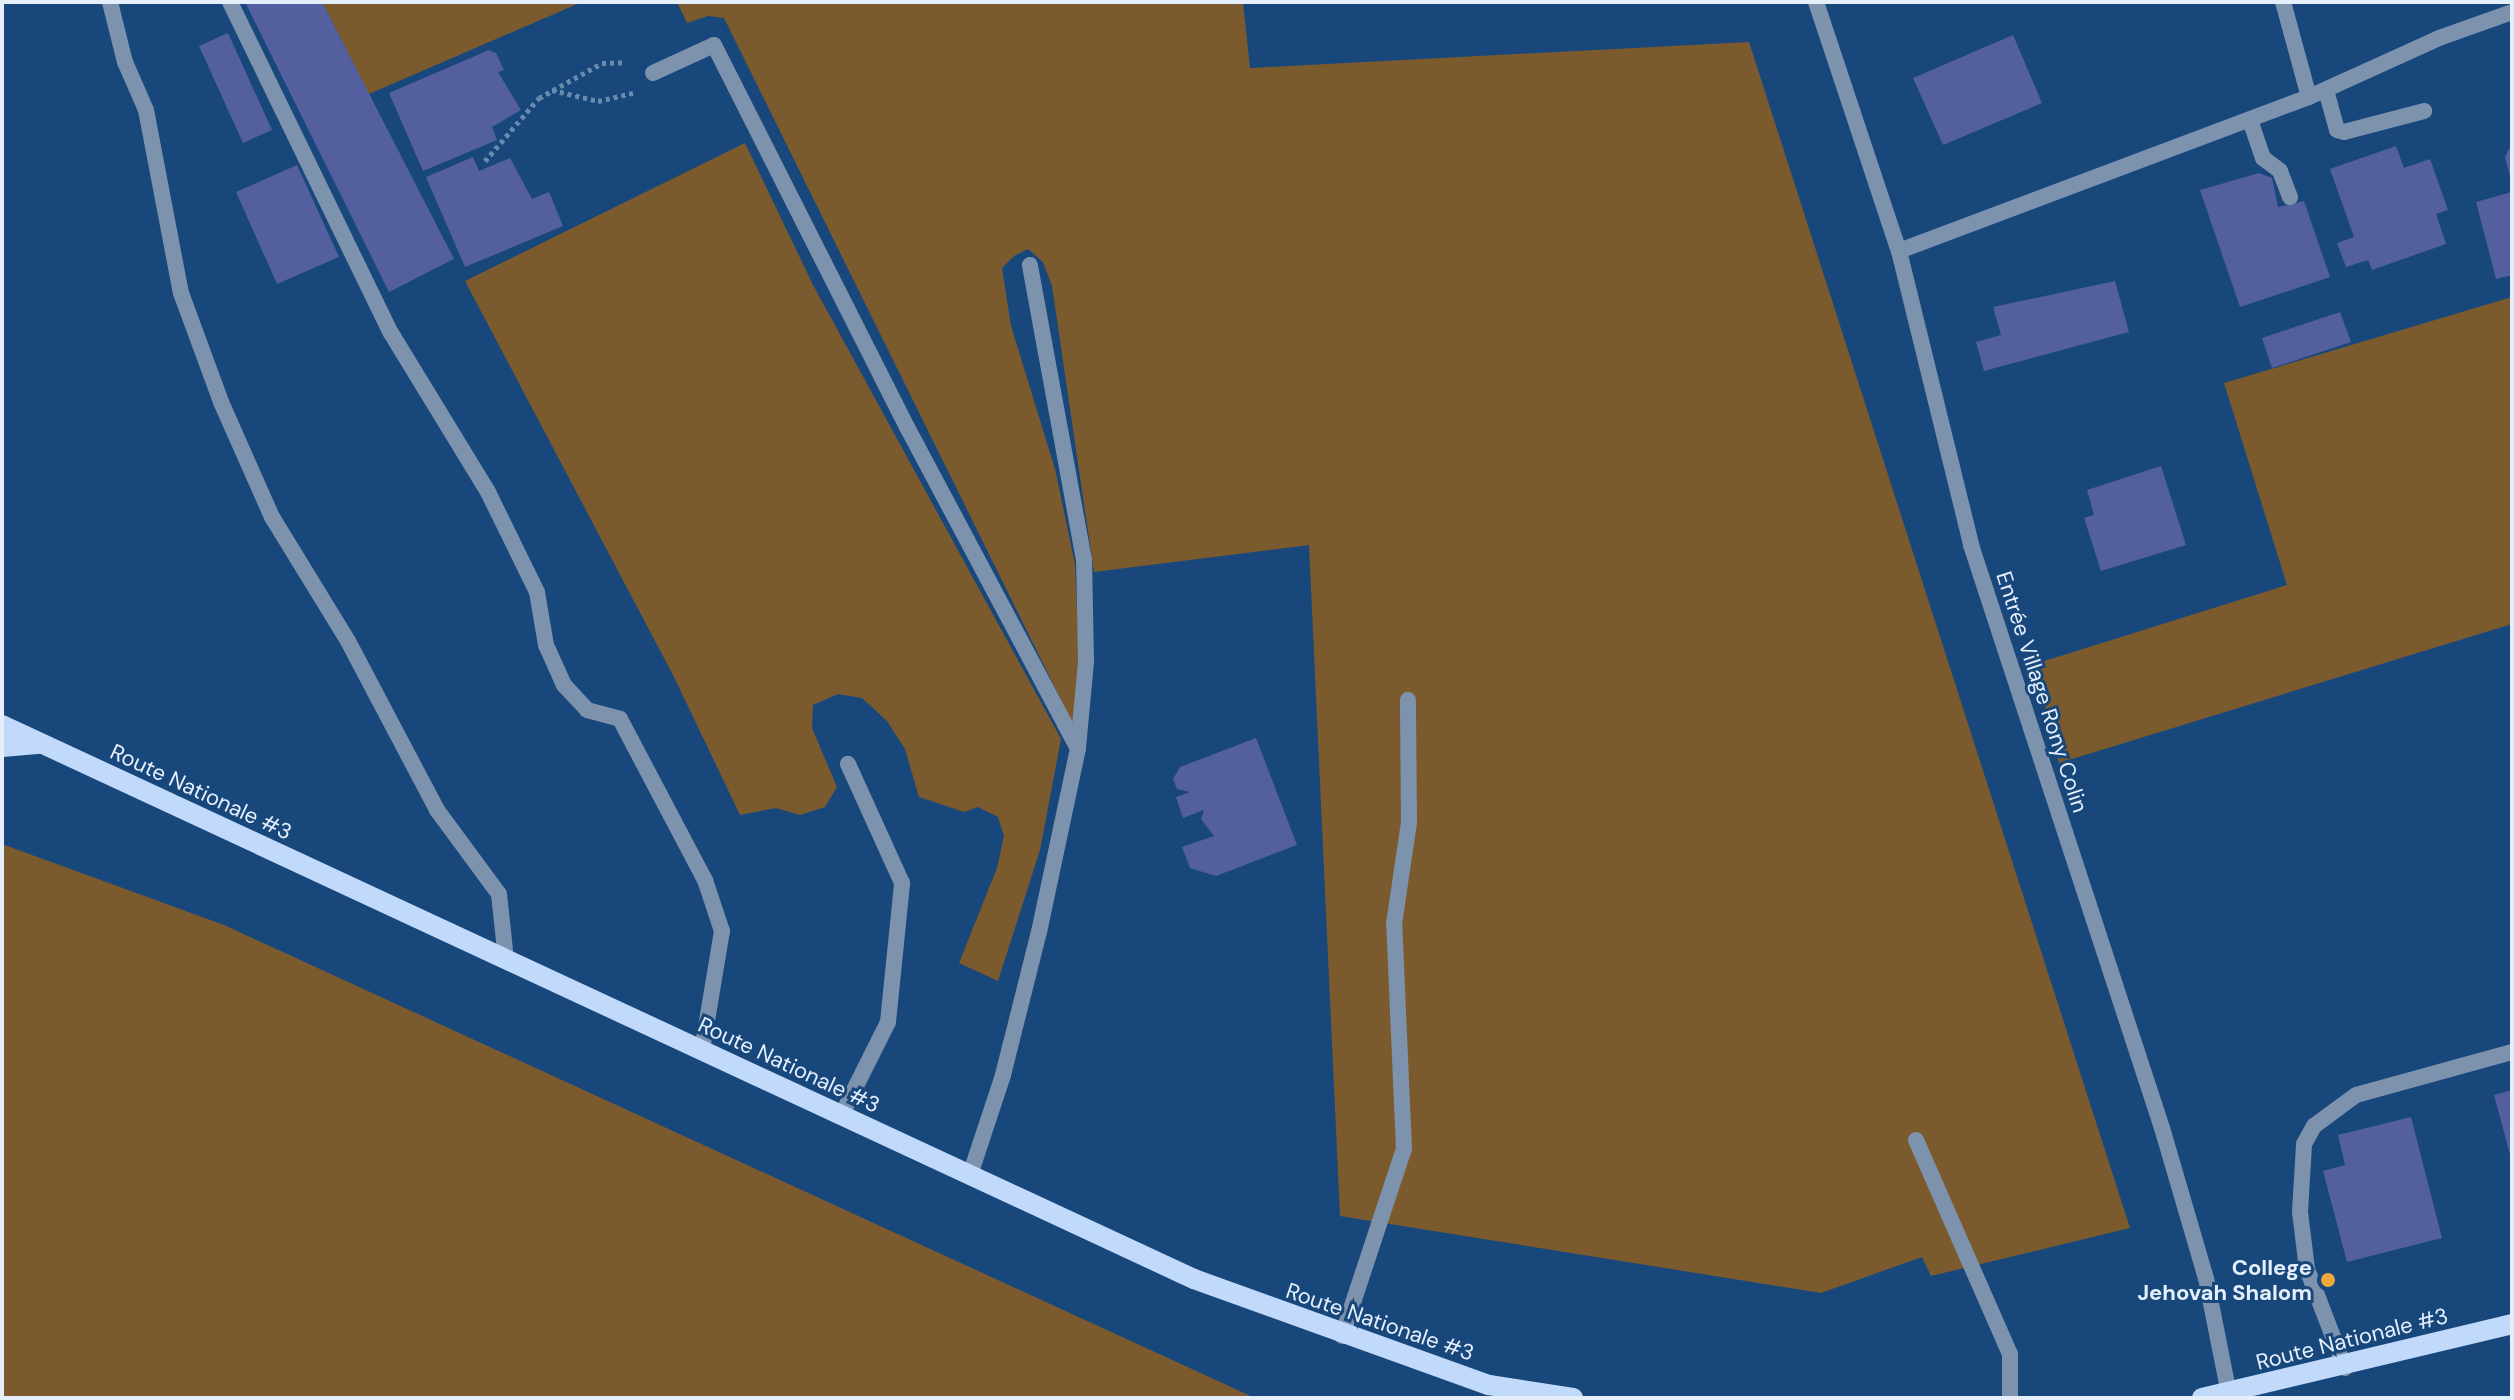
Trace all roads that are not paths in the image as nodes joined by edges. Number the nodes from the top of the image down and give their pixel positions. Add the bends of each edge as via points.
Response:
1 (110, 2) edge
2 (230, 2) edge
3 (1816, 2) edge
4 (2283, 2) edge
5 (2512, 12) edge
6 (653, 73) road end
7 (2326, 90) junction
8 (2309, 97) junction
9 (2424, 111) dead end
10 (2250, 120) junction
11 (2290, 197) dead end
12 (1899, 251) junction
13 (1030, 265) dead end
14 (1408, 700) dead end
15 (2, 711) edge
16 (2, 725) edge
17 (40, 744) junction
18 (2, 747) edge
19 (1078, 748) junction
20 (848, 764) dead end
21 (506, 960) junction
22 (702, 1051) junction
23 (2512, 1052) edge
24 (841, 1116) junction
25 (1916, 1140) dead end
26 (970, 1175) junction
27 (2512, 1324) edge
28 (1342, 1336) junction
29 (2345, 1368) junction
30 (2229, 1394) junction
31 (1573, 1398) edge
32 (2010, 1398) edge
33 (2202, 1398) edge

1 - 21 street via 125,62 146,110 181,293 221,402 272,517 348,641 437,810 499,894
2 - 22 street via 391,333 488,492 537,592 546,645 564,685 587,710 620,719 705,880 722,931
3 - 12 street, Entrée Village Rony Colin
4 - 8 street
5 - 7 street
6 - 19 street via 714,45 907,427
7 - 8 street
7 - 9 street via 2337,130 2344,132
8 - 10 street
10 - 11 street via 2263,158 2280,171
10 - 12 street
12 - 30 street, Entrée Village Rony Colin via 1971,545 2162,1128 2206,1278
13 - 19 street via 1084,560 1086,662
14 - 28 street via 1409,822 1394,924 1404,1149
15 - 17 main road
16 - 17 main road, Route Nationale #3
17 - 18 main road
17 - 21 main road, Route Nationale #3
19 - 26 street via 1003,1075
20 - 24 street via 902,883 888,1022
21 - 22 main road, Route Nationale #3
22 - 24 main road, Route Nationale #3
23 - 29 street via 2356,1095 2314,1126 2304,1144 2300,1212 2307,1269
24 - 26 main road, Route Nationale #3
25 - 32 street via 2010,1354
26 - 28 main road, Route Nationale #3 via 1194,1279
27 - 29 main road, Route Nationale #3
28 - 31 main road, Route Nationale #3 via 1489,1385
29 - 30 main road, Route Nationale #3
30 - 33 main road, Route Nationale #3

